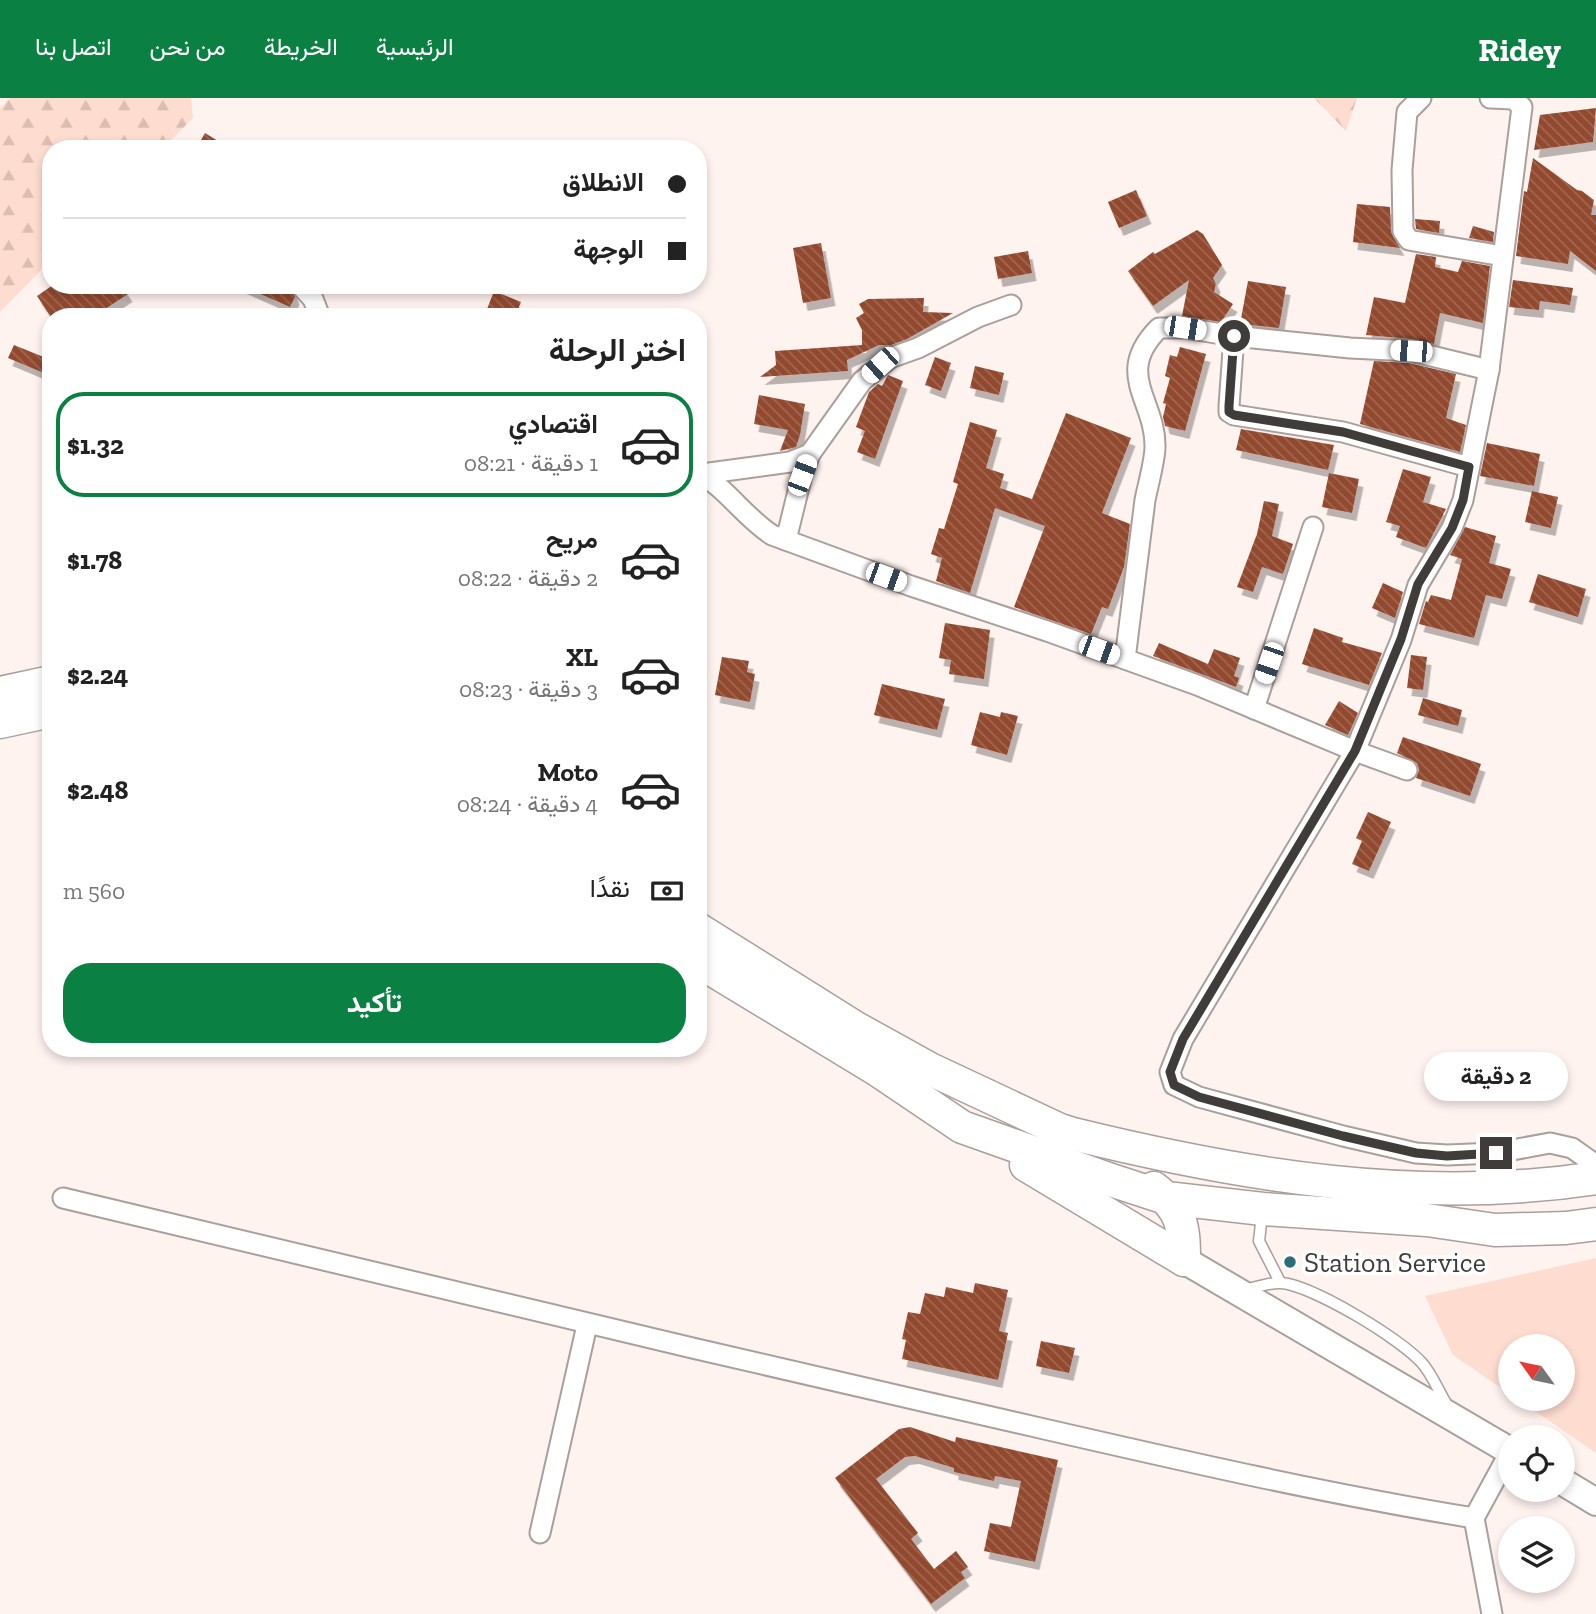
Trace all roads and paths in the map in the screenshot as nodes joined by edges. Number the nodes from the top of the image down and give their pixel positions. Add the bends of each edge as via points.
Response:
1 (1421, 98) edge
2 (1490, 98) edge
3 (1503, 256) junction
4 (1011, 305) dead end
5 (1234, 336) junction
6 (1489, 370) junction
7 (810, 454) junction
8 (1469, 467) junction
9 (707, 472) edge
10 (707, 478) edge
11 (1313, 527) dead end
12 (786, 540) junction
13 (1125, 659) junction
14 (42, 684) edge
15 (0, 693) edge
16 (1254, 709) junction
17 (42, 713) edge
18 (0, 722) edge
19 (1355, 751) junction
20 (1407, 770) dead end
21 (707, 935) edge
22 (707, 966) edge
23 (962, 1127) junction
24 (1097, 1140) junction
25 (1596, 1164) edge
26 (1596, 1178) edge
27 (63, 1198) dead end
28 (1166, 1198) junction
29 (1263, 1209) junction
30 (1596, 1224) edge
31 (1184, 1259) junction
32 (1280, 1282) junction
33 (1237, 1292) junction
34 (587, 1325) junction
35 (1454, 1418) junction
36 (1498, 1444) edge
37 (1498, 1473) edge
38 (1575, 1489) edge
39 (1596, 1502) edge
40 (1474, 1518) junction
41 (540, 1533) dead end
42 (1492, 1614) edge

1 - 3 street via 1407,112 1403,231 1413,241
2 - 3 street via 1513,99 1522,107
3 - 6 street
4 - 7 street via 880,365 850,396
5 - 6 street via 1411,351
5 - 8 street via 1229,412 1234,415 1343,432
5 - 13 street via 1159,328 1139,360 1140,394 1155,447
6 - 8 street
7 - 9 street via 790,462
7 - 12 street
8 - 19 street via 1452,528 1418,584 1401,639
10 - 12 street via 754,523
11 - 16 street
12 - 13 street
13 - 16 street
14 - 15 highway
16 - 19 street
17 - 18 highway
19 - 20 street
19 - 25 street via 1183,1039 1170,1072 1174,1085 1199,1097 1416,1153 1496,1153 1550,1143 1572,1148
21 - 24 highway via 930,1069 1060,1130
22 - 23 highway
23 - 28 highway
23 - 31 highway
24 - 26 highway via 1169,1157 1328,1182 1439,1190 1551,1185
24 - 28 highway
27 - 34 street
28 - 29 highway
28 - 31 highway via 1179,1214
29 - 30 highway via 1427,1220 1495,1230
29 - 32 lane via 1259,1241
31 - 33 main road
32 - 33 lane
32 - 35 lane via 1316,1293 1404,1347 1424,1365
33 - 35 main road
34 - 40 street via 1177,1459
34 - 41 street
35 - 36 main road
37 - 40 street
38 - 39 main road
40 - 42 street

